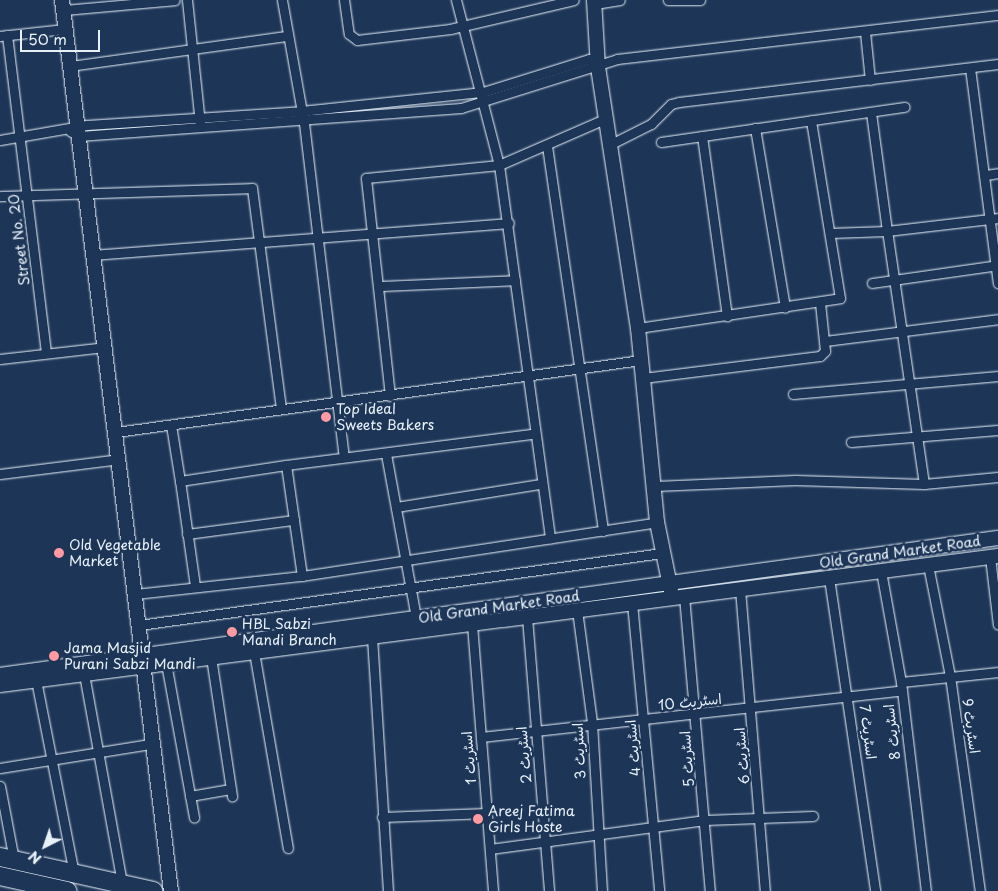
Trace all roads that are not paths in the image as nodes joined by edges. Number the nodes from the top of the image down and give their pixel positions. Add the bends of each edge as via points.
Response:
1 (175, 0) edge
2 (187, 0) edge
3 (282, 0) edge
4 (344, 0) edge
5 (456, 0) edge
6 (574, 0) edge
7 (620, 0) edge
8 (668, 0) edge
9 (700, 0) edge
10 (594, 2) edge
11 (62, 5) edge
12 (998, 15) edge
13 (460, 27) junction
14 (65, 28) junction
15 (865, 32) junction
16 (4, 35) edge
17 (287, 36) junction
18 (193, 49) junction
19 (600, 64) junction
20 (998, 64) edge
21 (70, 66) junction
22 (970, 68) junction
23 (870, 80) junction
24 (483, 92) junction
25 (486, 103) junction
26 (904, 107) dead end
27 (301, 111) junction
28 (871, 113) junction
29 (200, 117) junction
30 (607, 118) junction
31 (811, 120) junction
32 (304, 122) junction
33 (755, 128) junction
34 (201, 129) junction
35 (76, 131) junction
36 (702, 136) junction
37 (23, 137) junction
38 (0, 140) edge
39 (661, 142) dead end
40 (611, 144) junction
41 (547, 146) junction
42 (500, 165) junction
43 (998, 173) edge
44 (986, 175) junction
45 (84, 190) junction
46 (27, 193) junction
47 (0, 196) edge
48 (994, 219) edge
49 (508, 223) junction
50 (887, 230) junction
51 (372, 232) junction
52 (830, 233) junction
53 (318, 239) junction
54 (260, 245) junction
55 (93, 256) junction
56 (997, 265) edge
57 (515, 280) junction
58 (896, 280) junction
59 (872, 283) dead end
60 (998, 283) edge
61 (380, 286) junction
62 (820, 303) junction
63 (785, 308) junction
64 (727, 316) junction
65 (998, 319) edge
66 (638, 328) junction
67 (903, 332) junction
68 (825, 340) junction
69 (106, 347) junction
70 (46, 352) junction
71 (0, 359) edge
72 (641, 360) junction
73 (578, 371) junction
74 (998, 376) edge
75 (527, 377) junction
76 (643, 378) junction
77 (910, 383) junction
78 (793, 394) dead end
79 (390, 396) junction
80 (338, 401) junction
81 (281, 408) junction
82 (171, 425) junction
83 (998, 430) edge
84 (116, 432) junction
85 (533, 434) junction
86 (917, 437) junction
87 (851, 442) dead end
88 (386, 454) junction
89 (344, 457) junction
90 (120, 459) junction
91 (286, 465) junction
92 (0, 474) edge
93 (998, 477) edge
94 (180, 481) junction
95 (540, 484) junction
96 (924, 484) junction
97 (655, 486) junction
98 (396, 507) junction
99 (294, 520) junction
100 (657, 522) junction
101 (603, 531) junction
102 (187, 534) junction
103 (998, 538) edge
104 (550, 539) junction
105 (662, 554) junction
106 (994, 556) edge
107 (405, 561) junction
108 (928, 565) junction
109 (881, 571) junction
110 (302, 576) junction
111 (829, 578) junction
112 (670, 583) junction
113 (195, 586) junction
114 (410, 589) junction
115 (740, 589) junction
116 (135, 594) junction
117 (678, 597) junction
118 (632, 603) junction
119 (577, 610) junction
120 (527, 617) junction
121 (418, 624) junction
122 (472, 624) junction
123 (139, 625) junction
124 (998, 625) edge
125 (372, 637) junction
126 (254, 652) junction
127 (211, 658) junction
128 (142, 661) junction
129 (166, 663) junction
130 (998, 672) edge
131 (84, 674) junction
132 (0, 675) edge
133 (950, 676) junction
134 (36, 680) junction
135 (0, 685) edge
136 (901, 687) junction
137 (849, 696) junction
138 (752, 710) junction
139 (697, 714) junction
140 (645, 721) junction
141 (592, 723) junction
142 (536, 729) junction
143 (481, 737) junction
144 (150, 744) junction
145 (98, 753) junction
146 (52, 760) junction
147 (0, 768) edge
148 (0, 786) edge
149 (190, 796) junction
150 (487, 813) junction
151 (813, 816) dead end
152 (194, 817) dead end
153 (382, 817) junction
154 (705, 820) junction
155 (761, 820) junction
156 (653, 827) junction
157 (597, 835) junction
158 (545, 842) junction
159 (288, 848) dead end
160 (490, 849) junction
161 (7, 859) edge
162 (74, 873) junction
163 (0, 876) edge
164 (122, 883) junction
165 (26, 886) edge
166 (67, 891) edge
167 (153, 891) edge
168 (171, 891) edge
169 (388, 891) edge
170 (493, 891) edge
171 (549, 891) edge
172 (602, 891) edge
173 (659, 891) edge
174 (710, 891) edge
175 (765, 891) edge
176 (875, 891) edge
177 (926, 891) edge
178 (980, 891) edge

1 - 11 street
2 - 18 street
3 - 17 street
4 - 13 street via 350,34 357,40
5 - 13 street
6 - 13 street
7 - 10 street
8 - 9 street
10 - 19 street
11 - 14 street
12 - 15 street
13 - 24 street
14 - 16 street
14 - 21 street
15 - 19 street
15 - 23 street
16 - 37 street, Street No. 20
17 - 18 street
17 - 27 street
18 - 21 street
18 - 29 street
19 - 24 street via 589,59
19 - 25 street
19 - 30 street
20 - 22 street
21 - 35 street
22 - 23 street
22 - 44 street
23 - 40 street via 670,104 650,124
24 - 25 street
24 - 27 street
25 - 32 street
25 - 42 street
26 - 28 street
27 - 29 street
27 - 32 street
28 - 31 street
28 - 50 street
29 - 34 street
29 - 35 street
30 - 40 street
30 - 41 street
31 - 33 street
31 - 52 street
32 - 34 street
32 - 53 street
33 - 36 street
33 - 63 street
34 - 35 street
35 - 37 street
35 - 45 street
36 - 39 street
36 - 64 street
37 - 38 street
37 - 46 street, Street No. 20
40 - 66 street
41 - 42 street
41 - 73 street
42 - 49 street
42 - 51 street via 368,177
43 - 44 street
44 - 48 street
45 - 46 street
45 - 54 street via 252,188
45 - 55 street
46 - 47 street
46 - 70 street, Street No. 20
48 - 50 street
48 - 56 street
49 - 51 street
49 - 57 street
50 - 52 street
50 - 58 street
51 - 53 street
51 - 61 street
52 - 62 street via 842,295
53 - 54 street
53 - 80 street
54 - 55 street
54 - 81 street
55 - 69 street
56 - 58 street
56 - 60 street
57 - 61 street
57 - 75 street
58 - 59 street
58 - 67 street
61 - 79 street
62 - 63 street
62 - 68 street
63 - 64 street
64 - 66 street
65 - 67 street
66 - 72 street
67 - 68 street
67 - 77 street
68 - 76 street via 820,356
69 - 70 street
69 - 84 street
70 - 71 street
72 - 73 street
72 - 76 street
73 - 75 street
73 - 101 street
74 - 77 street
75 - 79 street
75 - 85 street
76 - 97 street
77 - 78 street
77 - 86 street
79 - 80 street
80 - 81 street
80 - 89 street
81 - 82 street
82 - 84 street
82 - 94 street
83 - 86 street
84 - 90 street
85 - 88 street
85 - 95 street
86 - 87 street
86 - 96 street
88 - 89 street
88 - 98 street
89 - 91 street
90 - 92 street
90 - 116 street
91 - 94 street
91 - 99 street
93 - 96 street
94 - 102 street
95 - 98 street
95 - 104 street
96 - 97 street via 795,480
97 - 100 street
98 - 107 street
99 - 102 street
99 - 110 street
100 - 101 street
100 - 105 street
101 - 104 street
102 - 113 street
103 - 112 street, Old Grand Market Road
104 - 107 street
105 - 112 street
105 - 114 street
106 - 108 street, Old Grand Market Road
106 - 124 street
107 - 110 street
107 - 114 street
108 - 109 street, Old Grand Market Road
108 - 133 street, اسٹریٹ 9
109 - 111 street, Old Grand Market Road
109 - 136 street, اسٹریٹ 8
110 - 113 street
111 - 115 street, Old Grand Market Road
111 - 137 street, اسٹریٹ 7
112 - 117 street
112 - 121 street, Old Grand Market Road
113 - 116 street
114 - 121 street
114 - 123 street
115 - 117 street, Old Grand Market Road
115 - 138 street, اسٹریٹ 6
116 - 123 street
117 - 118 street, Old Grand Market Road
117 - 139 street, اسٹریٹ 5
118 - 119 street, Old Grand Market Road
118 - 140 street, اسٹریٹ 4
119 - 120 street, Old Grand Market Road
119 - 141 street, اسٹریٹ 3
120 - 122 street, Old Grand Market Road
120 - 142 street, اسٹریٹ 2
121 - 122 street, Old Grand Market Road
121 - 125 street, Old Grand Market Road
121 - 128 street, Old Grand Market Road
122 - 143 street, اسٹریٹ 1
123 - 128 street
125 - 126 street, Old Grand Market Road
125 - 153 street
126 - 127 street, Old Grand Market Road
126 - 159 street
127 - 129 street, Old Grand Market Road
127 - 149 street via 231,792
128 - 129 street, Old Grand Market Road
128 - 131 street, Old Grand Market Road
128 - 132 street, Old Grand Market Road
128 - 144 street
129 - 149 street
130 - 133 street, اسٹریٹ 10
131 - 134 street, Old Grand Market Road
131 - 145 street
133 - 136 street, اسٹریٹ 10
133 - 178 street, اسٹریٹ 9
134 - 135 street, Old Grand Market Road
134 - 146 street
136 - 137 street, اسٹریٹ 10
136 - 177 street, اسٹریٹ 8
137 - 138 street, اسٹریٹ 10
137 - 176 street, اسٹریٹ 7
138 - 139 street, اسٹریٹ 10
138 - 155 street, اسٹریٹ 6
139 - 140 street, اسٹریٹ 10
139 - 154 street, اسٹریٹ 5
140 - 141 street, اسٹریٹ 10
140 - 156 street, اسٹریٹ 4
141 - 142 street, اسٹریٹ 10
141 - 157 street, اسٹریٹ 3
142 - 143 street, اسٹریٹ 10
142 - 158 street, اسٹریٹ 2
143 - 150 street, اسٹریٹ 1
144 - 145 street
144 - 168 street
145 - 146 street
145 - 164 street
146 - 147 street
146 - 162 street
148 - 161 street
149 - 152 street
150 - 153 street
150 - 160 street, اسٹریٹ 1
151 - 155 street
153 - 169 street
154 - 155 street
154 - 156 street
154 - 174 street, اسٹریٹ 5
155 - 175 street, اسٹریٹ 6
156 - 157 street
156 - 173 street, اسٹریٹ 4
157 - 158 street
157 - 172 street, اسٹریٹ 3
158 - 160 street
158 - 171 street, اسٹریٹ 2
160 - 170 street, اسٹریٹ 1
161 - 162 highway
162 - 164 highway
163 - 165 highway
164 - 167 highway
165 - 166 highway

